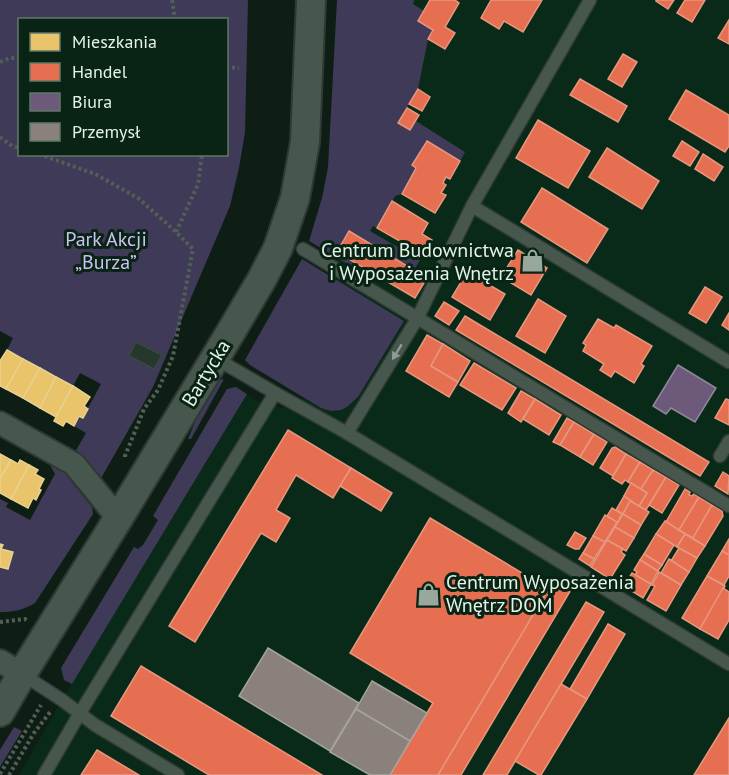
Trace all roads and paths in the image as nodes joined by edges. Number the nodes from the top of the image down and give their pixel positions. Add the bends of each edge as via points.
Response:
1 (172, 0) edge
2 (311, 0) edge
3 (590, 0) edge
4 (175, 18) edge
5 (18, 58) edge
6 (0, 62) edge
7 (228, 67) edge
8 (239, 68) dead end
9 (0, 137) edge
10 (18, 148) edge
11 (45, 156) edge
12 (202, 156) edge
13 (472, 206) junction
14 (176, 232) junction
15 (303, 249) dead end
16 (417, 319) junction
17 (215, 357) junction
18 (729, 362) edge
19 (275, 393) junction
20 (0, 423) edge
21 (347, 433) junction
22 (729, 441) edge
23 (720, 456) dead end
24 (126, 466) dead end
25 (729, 506) edge
26 (118, 518) junction
27 (25, 619) dead end
28 (0, 622) edge
29 (729, 664) edge
30 (11, 668) edge
31 (49, 692) junction
32 (80, 713) junction
33 (11, 719) edge
34 (27, 729) junction
35 (0, 774) edge
36 (9, 775) edge
37 (44, 775) edge
38 (178, 775) edge

1 - 4 path
2 - 17 street, Bartycka via 305,142 295,198 278,248
3 - 13 lane
5 - 6 path
7 - 8 path
9 - 10 path
11 - 14 path via 95,174 138,198
12 - 14 path via 198,184
13 - 16 lane
13 - 18 lane
14 - 24 path via 193,249 173,356 144,410 125,456
15 - 16 lane
16 -> 21 lane
16 - 25 lane
17 - 19 lane
17 - 26 street, Bartycka
19 - 21 lane
19 - 32 lane
20 - 26 street via 74,464
21 - 29 lane
22 - 23 lane
26 - 30 street, Bartycka
27 - 28 path
30 - 31 lane
30 - 33 street, Bartycka
31 - 32 lane
31 - 34 path
32 - 37 lane
32 - 38 lane
33 - 34 path
34 - 35 path
34 - 36 path via 34,733

